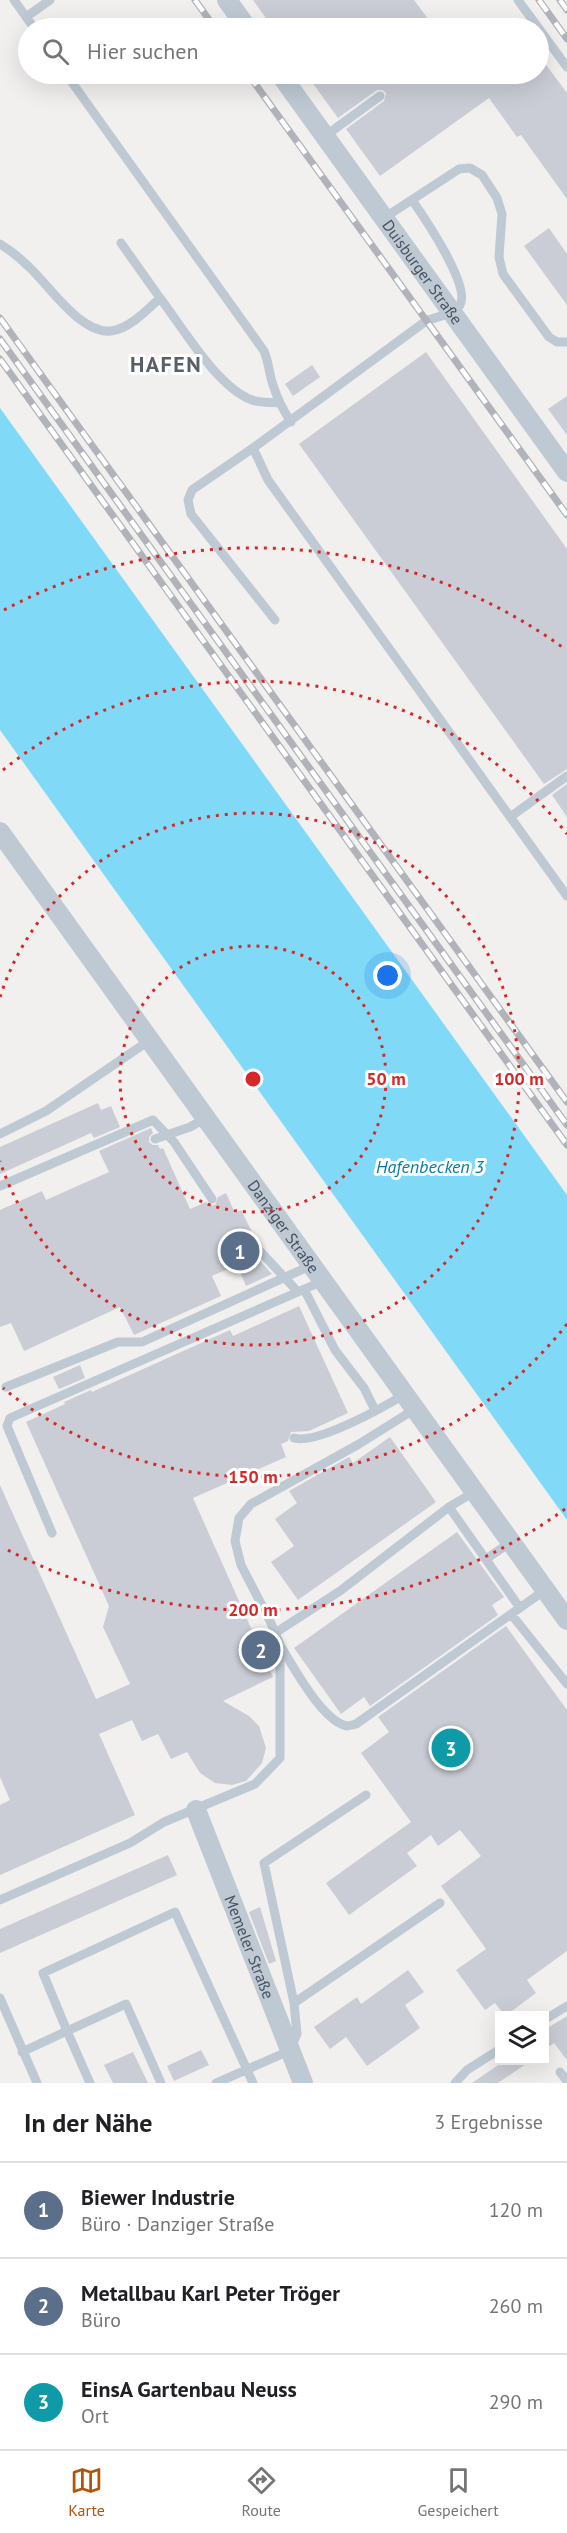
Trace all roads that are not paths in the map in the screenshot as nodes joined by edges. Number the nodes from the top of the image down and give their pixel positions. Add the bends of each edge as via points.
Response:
1 (14, 0) edge
2 (50, 0) edge
3 (227, 0) edge
4 (518, 0) edge
5 (26, 17) joint
6 (240, 18) edge
7 (531, 18) edge
8 (549, 42) edge
9 (567, 67) edge
10 (73, 84) edge
11 (287, 84) edge
12 (380, 96) dead end
13 (325, 136) junction
14 (412, 200) junction
15 (384, 218) junction
16 (121, 243) dead end
17 (0, 244) edge
18 (160, 298) junction
19 (452, 312) junction
20 (567, 342) edge
21 (279, 403) junction
22 (291, 422) junction
23 (253, 448) junction
24 (567, 471) edge
25 (275, 620) dead end
26 (567, 776) edge
27 (510, 818) junction
28 (0, 832) edge
29 (567, 896) edge
30 (150, 1040) junction
31 (206, 1118) junction
32 (0, 1134) edge
33 (166, 1134) junction
34 (155, 1139) dead end
35 (0, 1186) edge
36 (212, 1199) dead end
37 (245, 1235) dead end
38 (317, 1273) junction
39 (285, 1278) junction
40 (301, 1290) junction
41 (6, 1387) dead end
42 (410, 1402) junction
43 (375, 1410) junction
44 (294, 1438) dead end
45 (474, 1492) junction
46 (449, 1507) junction
47 (52, 1533) dead end
48 (511, 1542) junction
49 (486, 1559) junction
50 (545, 1590) junction
51 (520, 1608) junction
52 (511, 1614) junction
53 (567, 1620) edge
54 (275, 1633) junction
55 (280, 1645) junction
56 (567, 1684) edge
57 (366, 1795) dead end
58 (196, 1810) junction
59 (0, 1900) edge
60 (440, 1903) dead end
61 (0, 1998) edge
62 (294, 2002) junction
63 (567, 2006) edge
64 (549, 2017) edge
65 (67, 2031) junction
66 (289, 2051) junction
67 (22, 2052) junction
68 (495, 2052) edge
69 (247, 2070) junction
70 (560, 2072) dead end
71 (567, 2081) edge
72 (37, 2083) edge
73 (90, 2083) edge
74 (161, 2083) edge
75 (216, 2083) edge
76 (253, 2083) edge
77 (303, 2083) edge
78 (455, 2083) edge

1 - 5 lane
2 - 5 lane
3 - 6 street
4 - 7 lane
8 - 9 lane
10 - 21 lane via 264,351
11 - 13 street, Duisburger Straße
12 - 13 lane
13 - 15 street, Duisburger Straße
14 - 15 lane
14 - 19 lane via 430,225 458,280 460,304
14 - 20 lane via 459,169 470,168 482,175 498,198 502,214 499,257 503,274 549,337
15 - 19 street, Duisburger Straße
16 - 18 lane
17 - 18 lane via 30,267 86,324 100,329 111,331 133,321
18 - 21 lane via 221,380 254,401
19 - 22 lane via 426,321
19 - 24 street, Duisburger Straße
21 - 22 lane
22 - 23 lane
23 - 25 lane via 192,490 188,500 191,514
23 - 27 lane via 268,480
26 - 27 lane
27 - 29 lane
28 - 30 street, Danziger Straße
30 - 31 street, Danziger Straße
30 - 32 lane via 46,1112
31 - 33 lane
31 - 38 street, Danziger Straße
33 - 34 lane
33 - 35 lane via 153,1120
33 - 36 lane
37 - 39 lane
38 - 39 lane
38 - 40 lane
38 - 42 street, Danziger Straße
39 - 40 lane
39 - 41 lane via 142,1342 118,1342
40 - 43 lane
40 - 47 lane via 10,1418 7,1425
42 - 43 lane
42 - 45 street, Danziger Straße
42 - 54 lane via 359,1444 251,1504 239,1518 236,1541 241,1565
43 - 44 lane via 318,1437
45 - 46 lane
45 - 48 street, Danziger Straße
46 - 49 lane
46 - 54 lane via 340,1591
48 - 49 lane
48 - 50 street, Danziger Straße
49 - 51 lane
50 - 51 lane
50 - 53 street, Danziger Straße
51 - 52 lane
52 - 55 lane via 356,1724 347,1726 319,1705
52 - 56 lane
54 - 55 lane
55 - 58 lane via 280,1758 255,1784
57 - 62 lane via 264,1863
58 - 59 lane
58 - 66 street, Memeler Straße
60 - 62 lane
61 - 67 lane
62 - 66 lane via 297,2034
63 - 64 lane
65 - 67 lane
65 - 69 lane via 43,1973 175,1912
65 - 73 lane
65 - 74 lane via 126,2004
66 - 69 lane
66 - 77 street, Memeler Straße
67 - 72 lane
68 - 78 lane
69 - 75 lane
69 - 76 lane
70 - 71 lane

